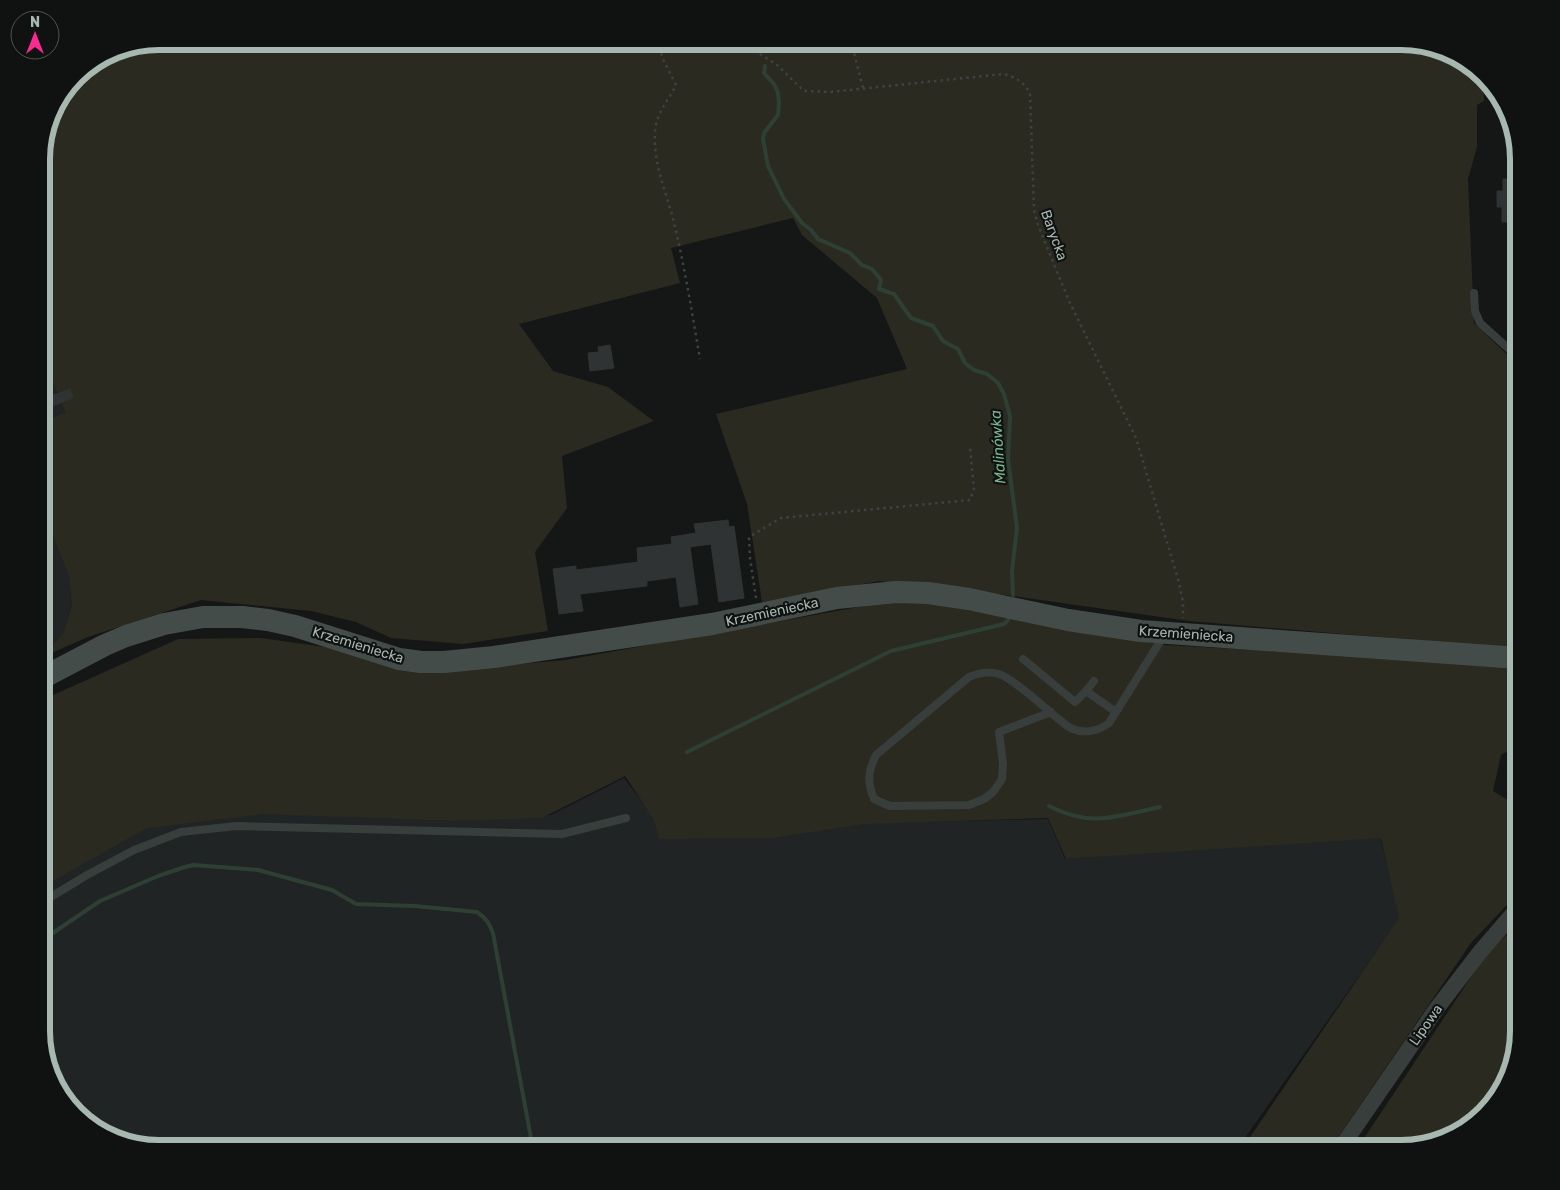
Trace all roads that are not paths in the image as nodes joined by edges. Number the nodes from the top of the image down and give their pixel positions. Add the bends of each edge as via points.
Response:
1 (1474, 293) dead end
2 (1510, 350) edge
3 (1174, 634) junction
4 (1510, 657) edge
5 (1023, 659) dead end
6 (50, 674) edge
7 (1094, 681) dead end
8 (1086, 692) junction
9 (1051, 712) junction
10 (1116, 712) junction
11 (626, 818) dead end
12 (50, 898) edge
13 (1510, 917) edge
14 (1346, 1140) edge

1 - 2 lane via 1475,311 1480,323
3 - 4 street, Krzemieniecka
3 - 6 street, Krzemieniecka via 1068,620 954,596 901,592 837,598 759,615 494,657 433,662 399,658 268,620 208,617 164,624 126,636
3 - 10 lane
5 - 8 lane via 1075,702
7 - 8 lane
8 - 10 lane
9 - 9 lane via 1006,677 989,673 969,677 876,755 870,768 869,786 874,799 890,806 969,805 984,799 994,792 1002,779 999,732
9 - 10 lane via 1072,729 1093,731 1109,723
11 - 12 lane via 562,834 236,826 181,832 134,850
13 - 14 street, Lipowa via 1437,1008

